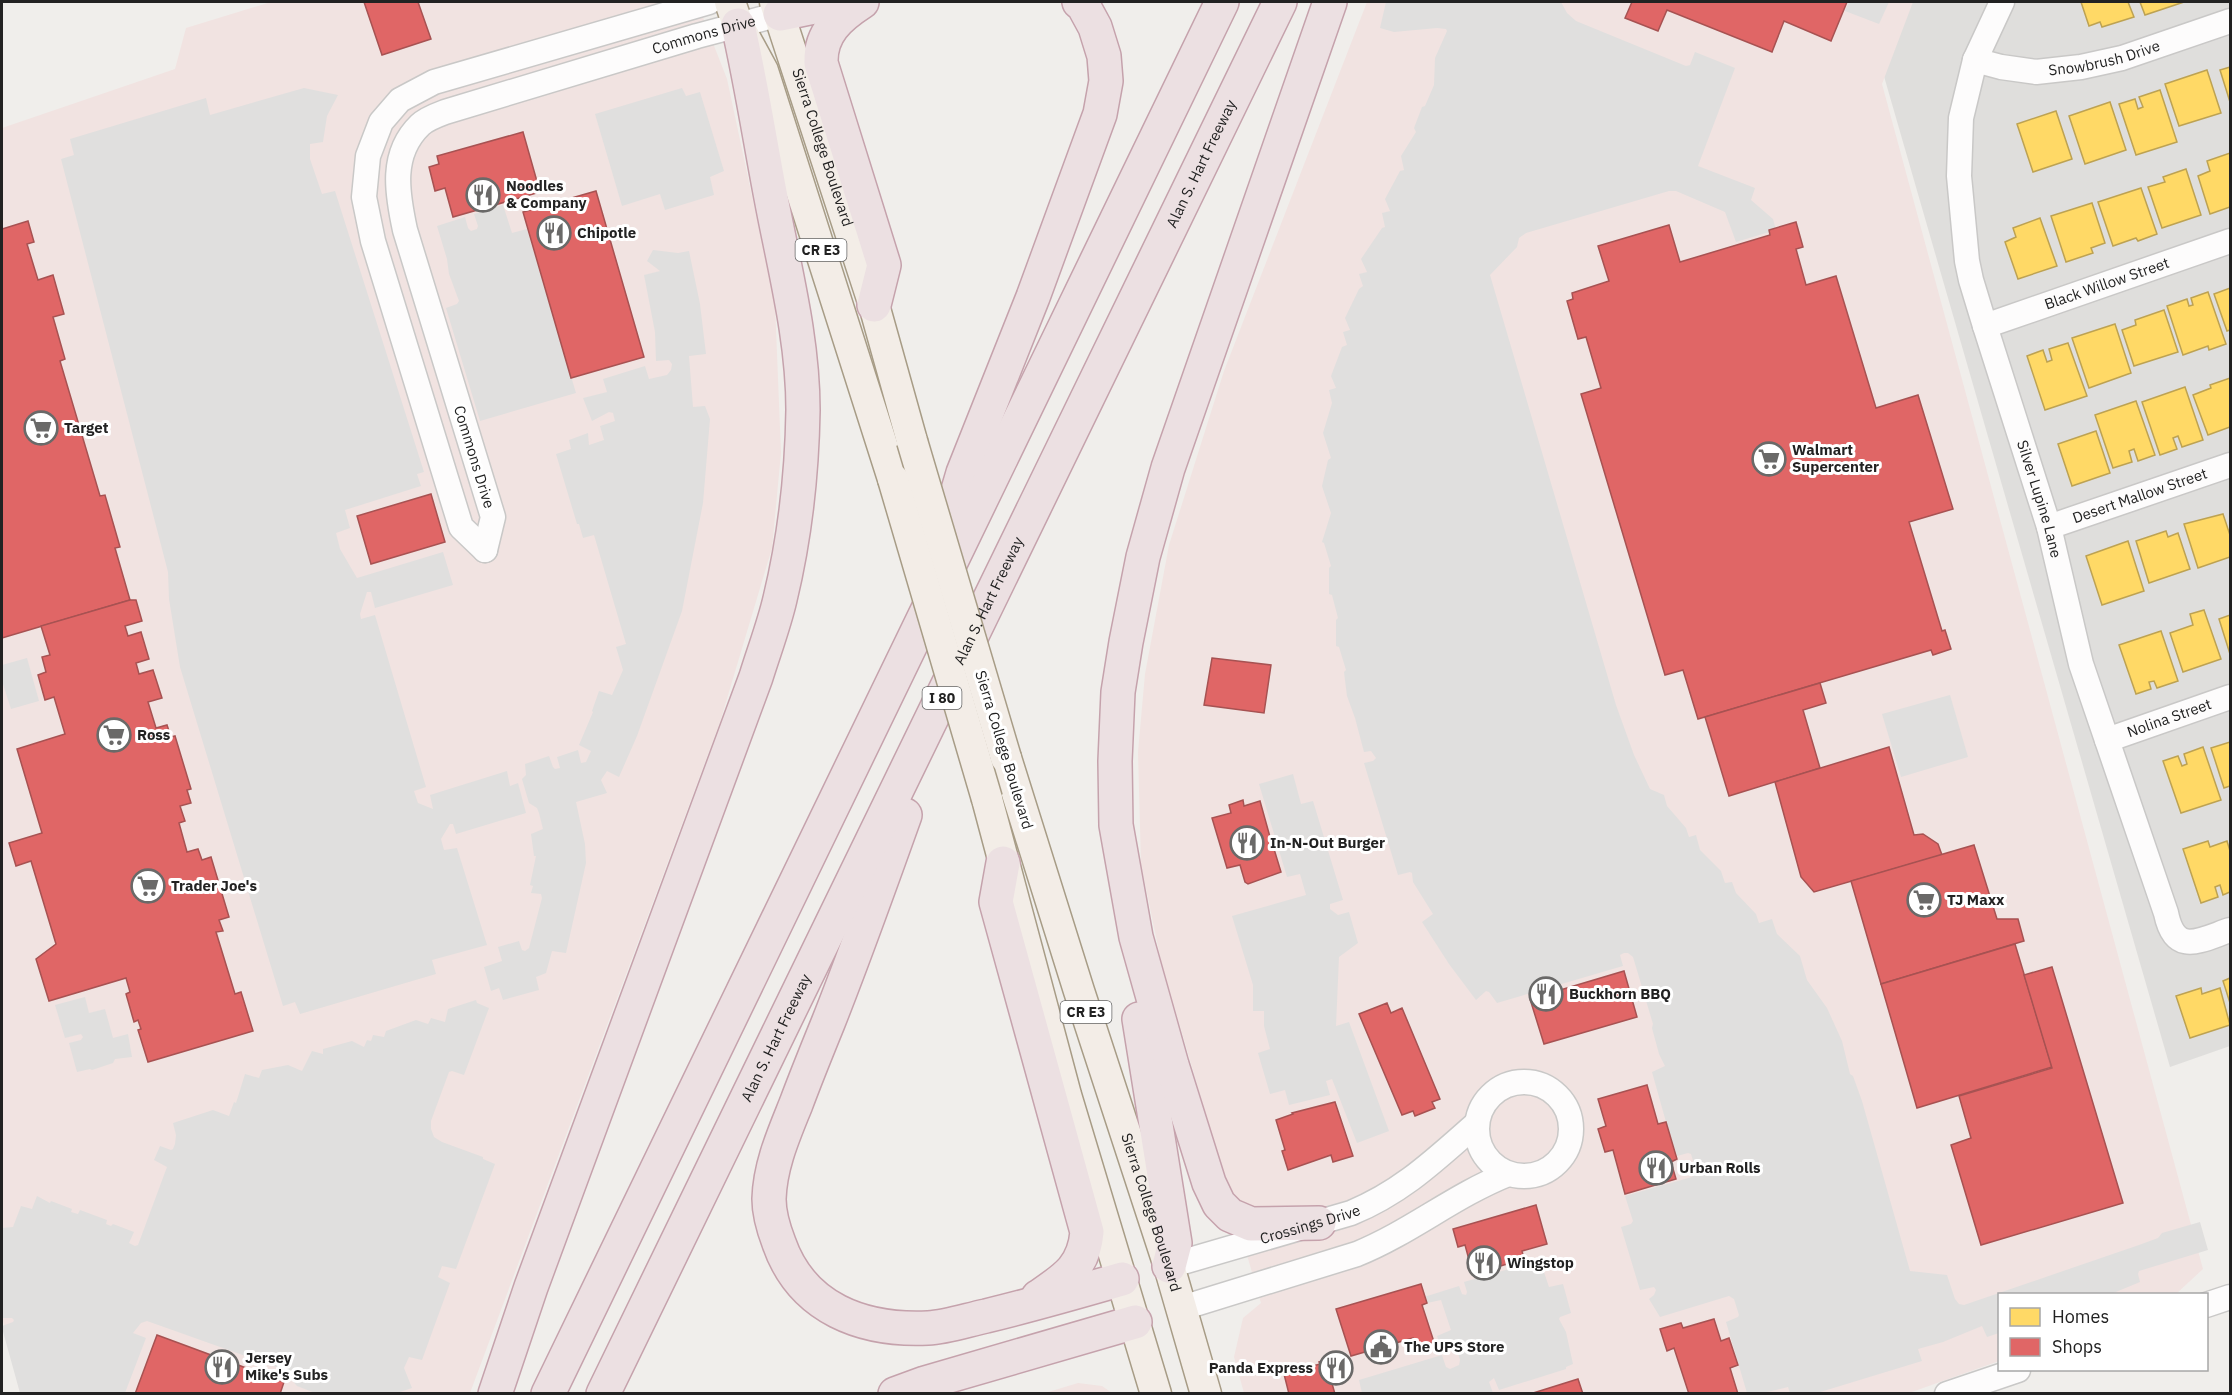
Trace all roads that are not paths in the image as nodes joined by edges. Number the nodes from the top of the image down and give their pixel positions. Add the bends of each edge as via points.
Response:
1 (709, 2) edge
2 (838, 2) edge
3 (862, 2) edge
4 (1079, 2) edge
5 (1222, 2) edge
6 (1280, 2) edge
7 (1330, 2) edge
8 (2002, 2) edge
9 (777, 8) edge
10 (734, 13) edge
11 (2230, 21) edge
12 (1975, 60) junction
13 (2230, 241) edge
14 (874, 305) junction
15 (1985, 326) junction
16 (2230, 465) edge
17 (2049, 527) junction
18 (917, 631) junction
19 (971, 639) junction
20 (2230, 697) edge
21 (2107, 740) junction
22 (1116, 825) junction
23 (1003, 863) junction
24 (2230, 930) edge
25 (1476, 1124) junction
26 (1508, 1174) junction
27 (1319, 1223) junction
28 (1169, 1266) junction
29 (1122, 1279) junction
30 (2230, 1297) edge
31 (2208, 1304) edge
32 (1022, 1307) junction
33 (1182, 1308) junction
34 (1135, 1322) junction
35 (2015, 1371) edge
36 (495, 1394) edge
37 (548, 1394) edge
38 (603, 1394) edge
39 (896, 1394) edge
40 (1156, 1394) edge
41 (1206, 1394) edge
42 (1947, 1394) edge

1 - 10 street, Commons Drive via 434,82 400,100 381,122 368,156 364,197 373,241 460,527 485,550 493,517 405,230 397,191 407,141 422,123 445,111 685,39
2 - 9 highway
3 - 14 highway via 832,25 822,48 821,63 885,265
4 - 18 highway via 1095,27 1104,56 1106,81 1100,114 963,473
5 - 18 highway
6 - 19 highway, Alan S. Hart Freeway / I 80
7 - 22 highway via 1168,468 1143,557 1118,692
8 - 12 street, Silver Lupine Lane
9 - 10 street, Commons Drive
9 - 14 main road, Sierra College Boulevard
10 - 23 main road, Sierra College Boulevard / CR E3, bridge via 763,71 893,479
10 - 36 highway via 795,314 803,408 797,507 780,600 756,677
11 - 12 street, Snowbrush Drive via 2081,67 2036,72
12 - 15 street, Silver Lupine Lane via 1961,118 1959,176 1967,261
13 - 15 street, Black Willow Street
14 - 28 main road, Sierra College Boulevard / CR E3, bridge via 1006,758
15 - 17 street, Silver Lupine Lane
16 - 17 street, Desert Mallow Street
17 - 21 street, Silver Lupine Lane via 2082,664
18 - 37 highway
19 - 32 highway via 833,1011 778,1147 769,1201 784,1259 800,1282 847,1317 876,1326 932,1328
19 - 38 highway, Alan S. Hart Freeway / I 80
20 - 21 street, Nolina Street
21 - 24 street, Silver Lupine Lane via 2169,928 2178,939 2193,943
22 - 27 highway via 1136,937 1185,1108 1219,1204 1230,1215 1251,1224
22 - 28 highway via 1112,848 1117,899 1175,1243
23 - 29 main road, Sierra College Boulevard / CR E3 via 1066,1095
23 - 32 highway via 996,902 1087,1232 1083,1254 1073,1270
25 - 26 street via 1483,1155
25 - 26 street via 1491,1095 1516,1082 1537,1084 1560,1099 1570,1119 1570,1136 1558,1162 1533,1176
25 - 27 street, Crossings Drive via 1408,1183 1376,1203
26 - 33 street via 1374,1247
27 - 28 street, Crossings Drive
28 - 29 main road, Crossings Drive
28 - 33 main road, Sierra College Boulevard / CR E3
29 - 32 highway
29 - 34 main road, Sierra College Boulevard / CR E3
30 - 31 street
33 - 34 main road
33 - 41 main road, Sierra College Boulevard / CR E3
34 - 39 highway
34 - 40 main road, Sierra College Boulevard / CR E3
35 - 42 street

